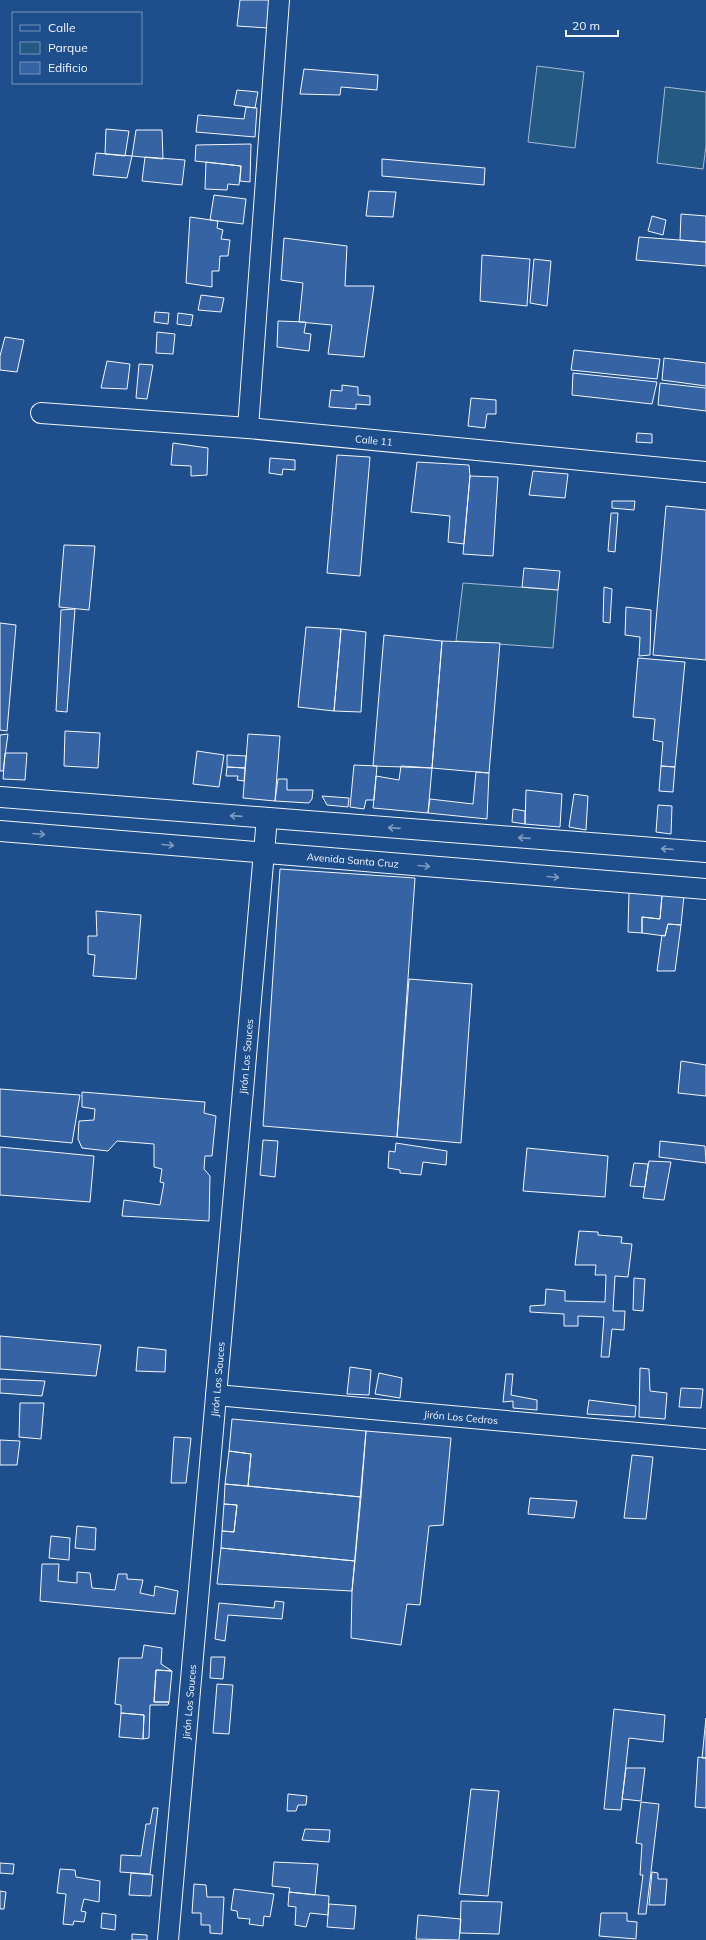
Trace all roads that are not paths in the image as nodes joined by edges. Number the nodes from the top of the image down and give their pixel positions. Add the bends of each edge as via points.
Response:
1 (279, 0) edge
2 (41, 412) dead end
3 (248, 428) junction
4 (706, 472) edge
5 (0, 797) edge
6 (267, 818) junction
7 (0, 831) edge
8 (706, 852) edge
9 (264, 853) junction
10 (706, 889) edge
11 (216, 1395) junction
12 (706, 1439) edge
13 (168, 1940) edge

1 - 3 street
2 - 3 street, Calle 11
3 - 4 street, Calle 11
6 -> 5 street
8 -> 6 street
6 - 9 street, Jirón Los Sauces
7 -> 9 street, Avenida Santa Cruz
9 -> 10 street, Avenida Santa Cruz
9 - 11 street, Jirón Los Sauces
11 - 12 street, Jirón Los Cedros
11 - 13 street, Jirón Los Sauces

